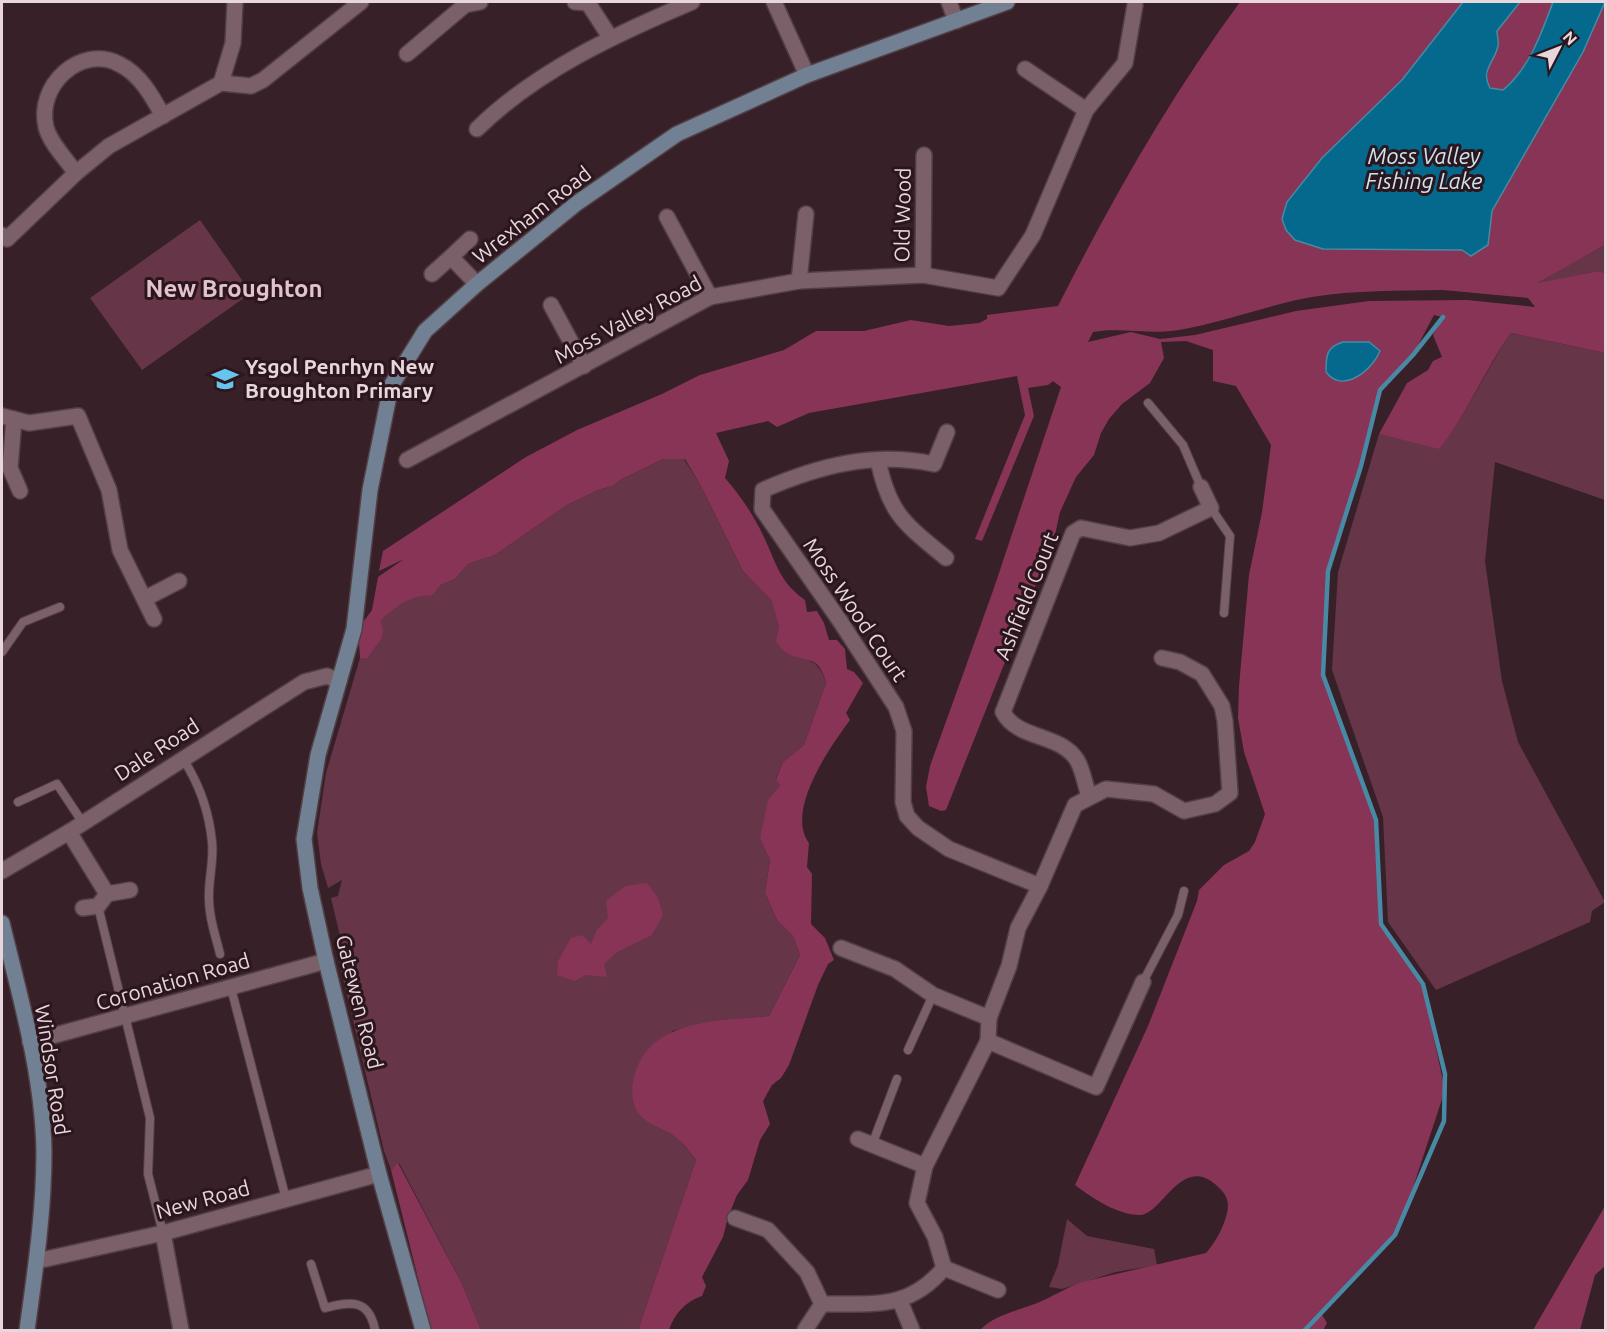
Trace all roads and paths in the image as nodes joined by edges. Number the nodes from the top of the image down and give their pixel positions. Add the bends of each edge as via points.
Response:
1 (235, 2) edge
2 (361, 2) edge
3 (480, 2) edge
4 (575, 2) edge
5 (692, 2) edge
6 (774, 2) edge
7 (949, 2) edge
8 (1007, 2) edge
9 (1136, 2) edge
10 (956, 21) junction
11 (610, 37) junction
12 (407, 54) dead end
13 (1025, 69) dead end
14 (807, 75) junction
15 (221, 83) junction
16 (1086, 110) junction
17 (164, 116) junction
18 (477, 129) dead end
19 (924, 155) dead end
20 (76, 173) junction
21 (806, 214) dead end
22 (667, 217) dead end
23 (2, 235) edge
24 (470, 239) dead end
25 (451, 257) junction
26 (432, 274) dead end
27 (923, 275) junction
28 (799, 281) junction
29 (477, 284) junction
30 (710, 297) junction
31 (551, 305) dead end
32 (584, 366) junction
33 (1148, 404) dead end
34 (8, 418) edge
35 (947, 432) dead end
36 (407, 460) dead end
37 (878, 460) junction
38 (1201, 487) joint
39 (20, 491) dead end
40 (1211, 508) junction
41 (946, 558) dead end
42 (179, 581) dead end
43 (146, 598) junction
44 (60, 607) dead end
45 (1224, 613) dead end
46 (154, 619) dead end
47 (2, 652) edge
48 (1162, 658) dead end
49 (339, 681) junction
50 (183, 759) junction
51 (1089, 796) junction
52 (18, 802) dead end
53 (84, 823) junction
54 (69, 832) junction
55 (2, 871) edge
56 (1040, 886) junction
57 (130, 890) dead end
58 (1184, 891) dead end
59 (96, 903) junction
60 (2, 923) edge
61 (841, 948) dead end
62 (220, 954) dead end
63 (326, 961) junction
64 (1143, 982) joint
65 (231, 988) junction
66 (933, 995) junction
67 (126, 1018) junction
68 (989, 1018) junction
69 (988, 1041) junction
70 (30, 1042) junction
71 (908, 1050) dead end
72 (897, 1079) dead end
73 (865, 1142) joint
74 (925, 1166) junction
75 (379, 1174) junction
76 (286, 1199) junction
77 (735, 1218) dead end
78 (163, 1233) junction
79 (37, 1261) junction
80 (311, 1264) dead end
81 (944, 1268) junction
82 (998, 1290) dead end
83 (900, 1301) junction
84 (822, 1304) junction
85 (27, 1330) edge
86 (182, 1330) edge
87 (375, 1330) edge
88 (423, 1330) edge
89 (805, 1330) edge
90 (912, 1330) edge

1 - 15 street via 232,43
2 - 15 street via 263,80 250,86
3 - 12 street via 465,5
4 - 11 street via 588,3
5 - 11 street
6 - 14 street
7 - 10 street
8 - 10 main road, Wrexham Road
9 - 16 street, Moss Valley Road via 1125,63
10 - 14 main road, Wrexham Road
11 - 18 street via 501,106
13 - 16 street
14 - 29 main road, Wrexham Road via 677,134 577,203
15 - 17 street
16 - 27 street, Moss Valley Road via 1033,235 998,288
17 - 20 street via 109,146
17 - 20 street via 148,90 119,64 105,59 90,60 66,69 49,92 46,127
19 - 27 street, Old Wood
20 - 23 street via 7,238
21 - 28 street
22 - 30 street
24 - 25 street
25 - 26 street
25 - 29 street
27 - 28 street, Moss Valley Road
28 - 30 street, Moss Valley Road
29 - 49 main road, Wrexham Road via 425,331 391,386 370,490 354,629
30 - 32 street, Moss Valley Road
31 - 32 street
32 - 36 street, Moss Valley Road
33 - 38 lane via 1183,445
34 - 39 street via 10,468
34 - 43 street via 29,423 78,416 109,490 120,550
35 - 37 street, Moss Wood Court via 934,464 904,458
37 - 41 street via 884,489 894,510
37 - 56 street, Moss Wood Court via 858,459 799,474 763,490 762,509 896,706 904,731 903,802 907,816 949,849
38 - 40 street
40 - 45 lane via 1230,536
40 - 51 street, Ashfield Court via 1159,533 1130,538 1081,528 1073,533 1003,712 1021,730 1048,739 1077,760
42 - 43 street
43 - 46 street
44 - 47 lane via 23,622
48 - 51 street via 1202,674 1222,706 1230,793 1215,804 1184,811 1154,794 1106,789
49 - 50 street, Dale Road via 327,676 304,682
49 - 63 main road, Gatewen Road via 318,755 304,839
50 - 53 street, Dale Road
50 - 62 lane via 199,783 207,808 212,844 209,895
51 - 56 street via 1075,806
52 - 53 lane via 57,783
53 - 54 street, Dale Road
54 - 55 street, Dale Road
54 - 59 street
56 - 68 street via 1018,928 1009,966
57 - 59 street
58 - 64 lane via 1178,915
59 - 67 lane
60 - 70 main road, Windsor Road
61 - 66 street via 895,969
63 - 65 street, Coronation Road
63 - 75 main road, Gatewen Road
64 - 69 street via 1096,1087
65 - 67 street, Coronation Road
65 - 76 lane
66 - 68 street
66 - 71 lane
67 - 70 street, Coronation Road
67 - 78 lane via 150,1118 148,1174
68 - 69 street
69 - 74 street
70 - 79 main road, Windsor Road via 40,1095 44,1153
72 - 73 lane
73 - 74 street
74 - 81 street via 916,1203 935,1237
75 - 76 street, New Road
75 - 88 main road, Gatewen Road
76 - 78 street, New Road
77 - 84 street via 768,1230 807,1272
78 - 79 street, New Road
78 - 86 street
79 - 85 main road, Windsor Road
80 - 87 lane via 325,1308 344,1303 362,1306 373,1318
81 - 82 street
81 - 83 street via 930,1284
83 - 84 street
83 - 90 street
84 - 89 street

